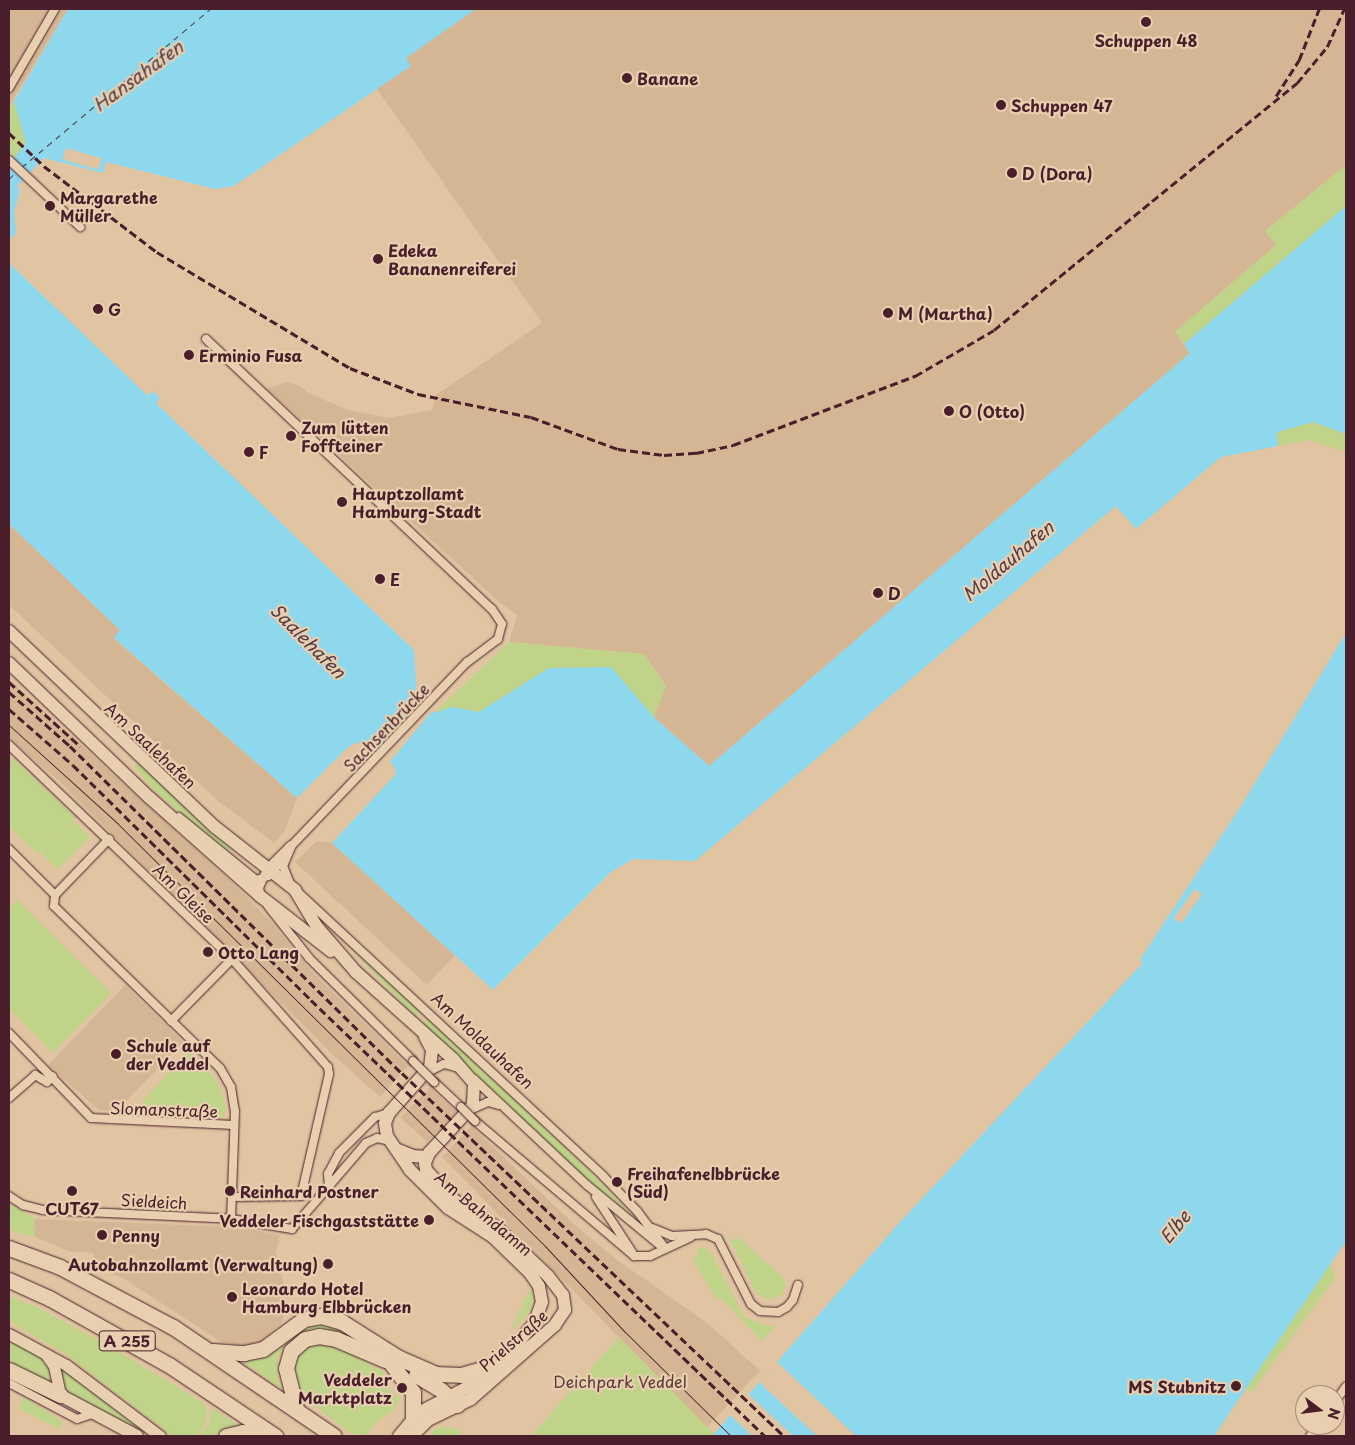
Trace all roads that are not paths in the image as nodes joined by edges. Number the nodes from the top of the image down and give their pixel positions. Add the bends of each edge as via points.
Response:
1 (55, 9) edge
2 (9, 88) edge
3 (9, 160) edge
4 (80, 226) dead end
5 (206, 339) dead end
6 (9, 631) edge
7 (9, 663) edge
8 (9, 745) edge
9 (150, 798) junction
10 (109, 839) junction
11 (292, 845) junction
12 (9, 849) edge
13 (286, 858) junction
14 (269, 871) junction
15 (261, 881) junction
16 (295, 890) junction
17 (55, 895) junction
18 (260, 896) junction
19 (232, 959) junction
20 (356, 972) junction
21 (170, 1021) junction
22 (9, 1033) edge
23 (424, 1035) junction
24 (468, 1073) junction
25 (53, 1076) junction
26 (431, 1077) junction
27 (9, 1098) edge
28 (501, 1106) junction
29 (389, 1113) junction
30 (469, 1113) junction
31 (234, 1125) junction
32 (392, 1144) junction
33 (426, 1157) junction
34 (587, 1185) junction
35 (329, 1188) junction
36 (9, 1196) edge
37 (232, 1197) junction
38 (231, 1219) junction
39 (648, 1226) junction
40 (691, 1237) junction
41 (9, 1248) edge
42 (665, 1248) junction
43 (634, 1256) junction
44 (9, 1280) edge
45 (798, 1285) dead end
46 (540, 1286) joint
47 (557, 1286) joint
48 (9, 1334) edge
49 (212, 1351) junction
50 (46, 1355) junction
51 (390, 1362) junction
52 (495, 1365) junction
53 (9, 1370) edge
54 (436, 1374) junction
55 (9, 1383) edge
56 (60, 1395) junction
57 (451, 1404) junction
58 (296, 1408) junction
59 (96, 1412) junction
60 (413, 1418) junction
61 (137, 1436) edge
62 (160, 1436) edge
63 (226, 1436) edge
64 (262, 1436) edge
65 (275, 1436) edge
66 (334, 1436) edge
67 (399, 1436) edge
68 (412, 1436) edge

1 - 2 street
3 - 4 street
5 - 11 street, Sachsenbrücke via 501,620 502,632 498,639 467,662
6 - 14 main road, Am Saalehafen via 152,770
7 - 9 main road
8 - 10 street, Am Gleise
9 - 15 street via 190,825 252,879
9 - 18 main road
10 - 17 street
10 - 19 street, Am Gleise
11 - 13 street, Sachsenbrücke
11 - 14 street, Sachsenbrücke
12 - 17 street
13 - 14 street
13 - 16 street via 284,871
14 - 15 street
14 - 16 main road, Am Moldauhafen
15 - 18 street
16 - 20 main road via 317,928
16 - 39 street, Am Moldauhafen via 603,1176
17 - 21 street via 54,906
18 - 20 main road
18 - 26 street, bridge via 309,958
19 - 21 street
19 - 37 street, Am Gleise via 330,1070 304,1189 298,1198
20 - 23 main road
21 - 31 street via 220,1068 231,1087
22 - 25 street, Slomanstraße
23 - 24 main road
23 - 26 main road via 432,1050
24 - 26 street via 444,1064
24 - 28 street
24 - 30 main road via 476,1092
25 - 27 street via 47,1082 35,1075
25 - 31 street, Slomanstraße via 91,1118 98,1120
26 - 29 main road
26 - 30 street
28 - 30 street via 488,1102
28 - 34 street
29 - 32 main road, Am Bahndamm via 385,1127
29 - 35 street via 376,1117 339,1153 328,1174
30 - 33 main road, Am Bahndamm
30 - 43 street
31 - 37 street
32 - 33 main road via 407,1155
32 - 35 street via 377,1138 366,1143
32 - 46 main road, Am Bahndamm via 410,1170 448,1208 493,1237
33 - 47 main road, Am Bahndamm via 427,1173 454,1200 498,1228
34 - 42 street via 645,1236
34 - 43 street
35 - 38 street, Sieldeich via 299,1224 288,1229
36 - 38 street, Sieldeich via 23,1205 42,1210
37 - 38 street
39 - 40 street via 669,1235
39 - 42 street, Am Moldauhafen
40 - 42 street
40 - 45 street via 706,1234 718,1239 751,1304 760,1311 778,1312 787,1307
41 - 49 highway, A 255 via 60,1267 123,1298
42 - 43 street via 644,1258
44 - 65 highway, A 255 via 129,1342
46 - 52 main road, Prielstraße via 542,1302 536,1320 519,1343
47 - 57 main road, Prielstraße via 565,1306 561,1319 471,1399
48 - 50 street
49 - 54 highway via 244,1353 263,1349 304,1319 321,1316 342,1322 399,1358
49 - 58 highway, A 255
50 - 56 street via 54,1366
50 - 62 street via 94,1384
51 - 57 highway via 432,1384
51 - 58 highway via 336,1339 318,1336 305,1339 291,1351 286,1368
51 - 60 highway via 413,1392
52 - 54 highway via 461,1375
52 - 57 main road, Prielstraße
53 - 56 highway
54 - 57 highway via 443,1381
55 - 59 street via 77,1419
56 - 59 main road
57 - 60 main road via 425,1408
57 - 68 main road
58 - 66 highway
59 - 61 main road
60 - 67 main road
63 - 64 highway via 243,1432

